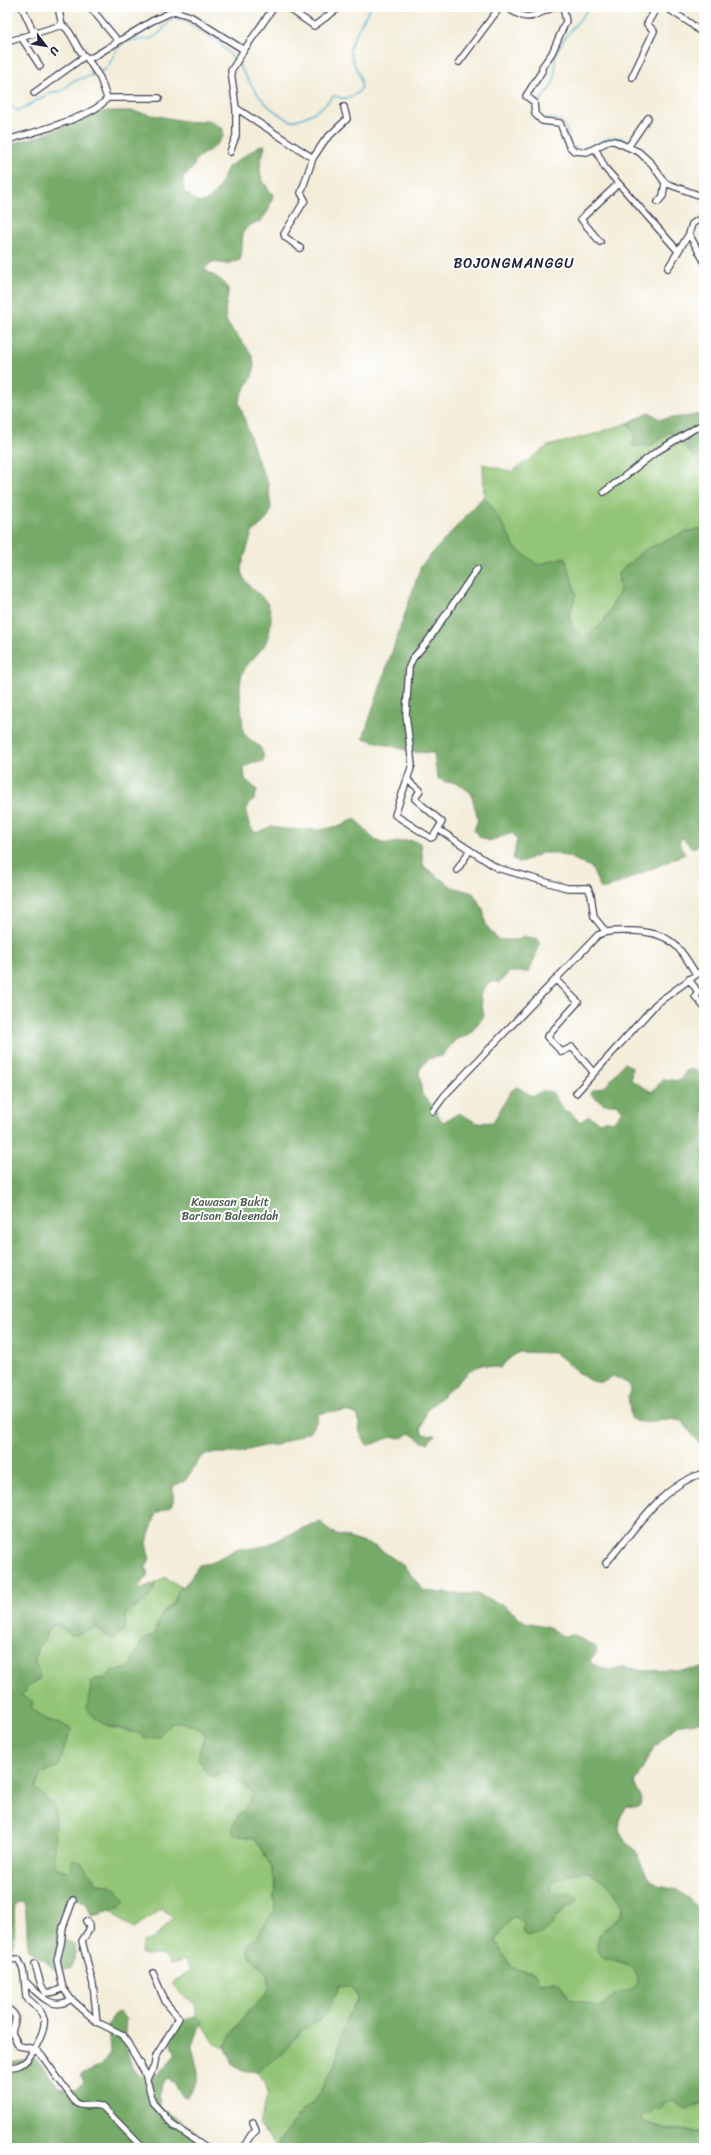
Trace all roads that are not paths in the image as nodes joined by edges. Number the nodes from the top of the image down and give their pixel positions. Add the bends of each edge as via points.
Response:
1 (22, 7) edge
2 (58, 7) edge
3 (90, 7) edge
4 (274, 7) edge
5 (287, 7) edge
6 (340, 7) edge
7 (500, 7) edge
8 (506, 7) edge
9 (554, 7) edge
10 (563, 7) edge
11 (656, 7) edge
12 (665, 7) edge
13 (172, 9) edge
14 (62, 25) junction
15 (34, 33) junction
16 (704, 36) edge
17 (21, 38) junction
18 (118, 41) junction
19 (7, 42) edge
20 (244, 50) junction
21 (86, 57) junction
22 (459, 62) dead end
23 (40, 66) dead end
24 (632, 77) dead end
25 (34, 93) dead end
26 (107, 98) junction
27 (158, 98) dead end
28 (344, 107) dead end
29 (236, 108) junction
30 (648, 118) dead end
31 (7, 140) edge
32 (630, 145) junction
33 (595, 148) junction
34 (230, 152) dead end
35 (313, 158) junction
36 (665, 183) junction
37 (618, 184) junction
38 (704, 197) edge
39 (658, 202) dead end
40 (704, 216) edge
41 (689, 234) junction
42 (600, 242) dead end
43 (300, 248) dead end
44 (678, 251) junction
45 (704, 261) edge
46 (668, 268) dead end
47 (704, 423) edge
48 (604, 492) dead end
49 (477, 570) dead end
50 (408, 780) junction
51 (438, 829) junction
52 (470, 850) junction
53 (457, 870) dead end
54 (606, 932) junction
55 (704, 969) edge
56 (696, 974) junction
57 (689, 979) junction
58 (556, 980) junction
59 (704, 1007) edge
60 (594, 1073) junction
61 (576, 1093) dead end
62 (433, 1111) dead end
63 (704, 1473) edge
64 (606, 1564) dead end
65 (73, 1900) dead end
66 (86, 1921) dead end
67 (7, 1960) edge
68 (35, 1964) dead end
69 (153, 1973) dead end
70 (26, 1982) junction
71 (63, 1988) junction
72 (71, 1999) junction
73 (7, 2008) edge
74 (97, 2022) junction
75 (35, 2049) junction
76 (7, 2066) edge
77 (147, 2078) junction
78 (254, 2122) dead end
79 (143, 2148) edge
80 (206, 2148) edge
81 (243, 2148) edge

1 - 15 street
2 - 14 street
3 - 18 street
4 - 20 street
5 - 6 street via 314,26
7 - 22 street
8 - 9 street via 519,16 529,18
10 - 33 street via 566,21 552,53 542,67 542,72 526,96 534,102 538,118 542,121 560,123 574,151 587,152
11 - 24 street via 647,24 654,31
12 - 16 street via 690,23
13 - 18 street
13 - 20 street via 190,16
14 - 15 street
14 - 21 street via 68,29 78,50
15 - 17 street
17 - 19 street
17 - 23 street
18 - 21 street via 97,56
20 - 29 street via 236,62 231,78
21 - 25 street
21 - 26 street via 98,75
26 - 27 street
26 - 31 street via 91,112
28 - 35 street via 346,121 325,140
29 - 34 street via 236,136
29 - 35 street
30 - 32 street
32 - 33 street via 609,141
32 - 36 street via 648,160
33 - 37 street via 605,168
35 - 43 street via 301,193 305,200 284,234
36 - 38 street
36 - 39 street via 664,196
37 - 42 street via 581,219
37 - 44 street
40 - 41 street via 692,224
41 - 44 street
41 - 45 street
44 - 46 street
47 - 48 street via 656,452
49 - 50 street via 409,667 406,714 412,765
50 - 51 street via 420,790 415,799 442,822
50 - 51 street via 395,815 431,838
51 - 52 street
52 - 53 street
52 - 54 street via 497,868 567,888 588,888 594,917
54 - 56 street via 641,931 668,938 683,953
54 - 58 street via 588,944
55 - 56 street
56 - 57 street
57 - 59 street via 698,992 695,996
57 - 60 street via 656,1004 626,1034
58 - 60 street via 578,1002 547,1037 562,1052 572,1047
58 - 62 street via 445,1095
60 - 61 street
63 - 64 street via 679,1484 657,1504
65 - 71 street via 63,1927 62,1944 57,1960
66 - 74 street via 90,1925 89,1930 82,1941 93,1984
67 - 70 street via 18,1959
68 - 71 street via 46,1993
69 - 77 street via 166,2003 179,2018 156,2056 154,2067
70 - 72 street via 52,2004 66,2003
70 - 75 street via 26,1997 43,2015 44,2021
71 - 72 street
72 - 74 street
73 - 75 street via 16,2020 12,2033 16,2042 23,2048
74 - 77 street via 123,2035
75 - 76 street via 19,2066
75 - 79 street via 76,2103 84,2106 103,2106
77 - 80 street via 153,2103 174,2126
78 - 81 street via 256,2131

